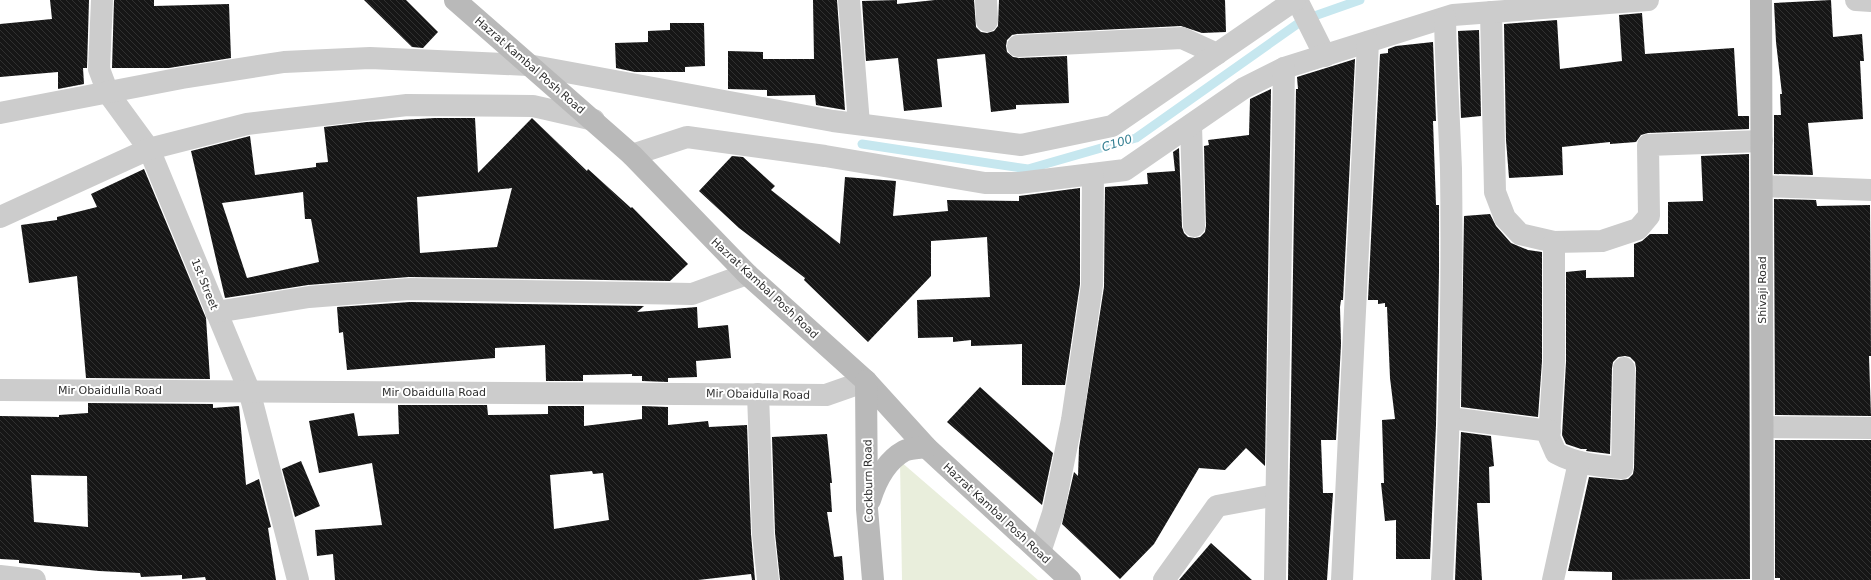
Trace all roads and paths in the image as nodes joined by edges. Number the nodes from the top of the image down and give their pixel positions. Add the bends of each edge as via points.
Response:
1 (102, 0) edge
2 (455, 0) edge
3 (849, 0) edge
4 (986, 0) edge
5 (1648, 0) edge
6 (1761, 0) edge
7 (1856, 0) edge
8 (1871, 1) edge
9 (1297, 2) edge
10 (1491, 12) junction
11 (1444, 18) junction
12 (987, 21) dead end
13 (1368, 42) junction
14 (1018, 46) dead end
15 (1217, 54) junction
16 (1325, 56) junction
17 (528, 65) junction
18 (1284, 68) junction
19 (108, 93) junction
20 (0, 113) edge
21 (594, 120) junction
22 (859, 124) junction
23 (1191, 125) junction
24 (1762, 141) junction
25 (150, 150) junction
26 (632, 155) junction
27 (1093, 174) junction
28 (1762, 186) junction
29 (1871, 190) edge
30 (0, 217) edge
31 (1194, 226) dead end
32 (1554, 242) junction
33 (747, 274) junction
34 (216, 312) junction
35 (1624, 368) dead end
36 (866, 381) junction
37 (0, 390) edge
38 (249, 390) junction
39 (758, 394) junction
40 (1450, 418) junction
41 (1763, 427) junction
42 (1871, 428) edge
43 (1550, 431) junction
44 (926, 447) junction
45 (1579, 462) junction
46 (1276, 495) junction
47 (867, 509) junction
48 (1040, 552) junction
49 (0, 576) edge
50 (35, 580) edge
51 (298, 580) edge
52 (768, 580) edge
53 (872, 580) edge
54 (1070, 580) edge
55 (1164, 580) edge
56 (1275, 580) edge
57 (1342, 580) edge
58 (1442, 580) edge
59 (1553, 580) edge
60 (1763, 580) edge

1 - 19 street, 1st Street via 99,69
2 - 17 street, Hazrat Kambal Posh Road
3 - 22 street
4 - 12 street
5 - 10 street
6 - 24 street, Shivaji Road
7 - 8 street
9 - 15 street
9 - 16 street
10 - 11 street
10 - 32 street via 1495,192 1505,218 1520,234
11 - 13 street
11 - 40 street via 1451,169
13 - 16 street
13 - 57 street
14 - 15 street via 1182,38
15 - 22 street via 1112,126 1021,145
16 - 18 street
17 - 19 street via 370,58 284,62
17 - 21 street, Hazrat Kambal Posh Road
17 - 22 street
18 - 23 street via 1244,88
18 - 46 street
19 - 20 street
19 - 25 street, 1st Street
21 - 25 street via 533,106 407,105 246,124
21 - 26 street, Hazrat Kambal Posh Road
23 - 27 street via 1125,170
23 - 31 street
24 - 28 street, Shivaji Road
24 - 32 street via 1648,145 1649,216 1638,229 1602,241
25 - 30 street
25 - 34 street, 1st Street
26 - 27 street via 687,137 825,156 984,183 1019,183
26 - 33 street, Hazrat Kambal Posh Road
27 - 48 street via 1092,284 1072,420 1053,513
28 - 29 street
28 - 41 street, Shivaji Road
32 - 43 street via 1554,361
33 - 34 street via 692,294 410,289 309,297
33 - 36 street, Hazrat Kambal Posh Road
34 - 38 street, 1st Street
35 - 45 street via 1622,468
36 - 39 street, Mir Obaidulla Road via 826,395
36 - 44 street, Hazrat Kambal Posh Road
36 - 47 street, Cockburn Road
37 - 38 street, Mir Obaidulla Road
38 - 39 street, Mir Obaidulla Road
38 - 51 street, 1st Street
39 - 52 street via 763,534
40 - 43 street
40 - 58 street
41 - 42 street
41 - 60 street, Shivaji Road
43 - 45 street via 1556,453
44 - 47 street via 905,451 887,466 875,484
44 - 48 street, Hazrat Kambal Posh Road
45 - 59 street
46 - 55 street via 1217,506
46 - 56 street
47 - 53 street, Cockburn Road
48 - 54 street, Hazrat Kambal Posh Road
49 - 50 street

